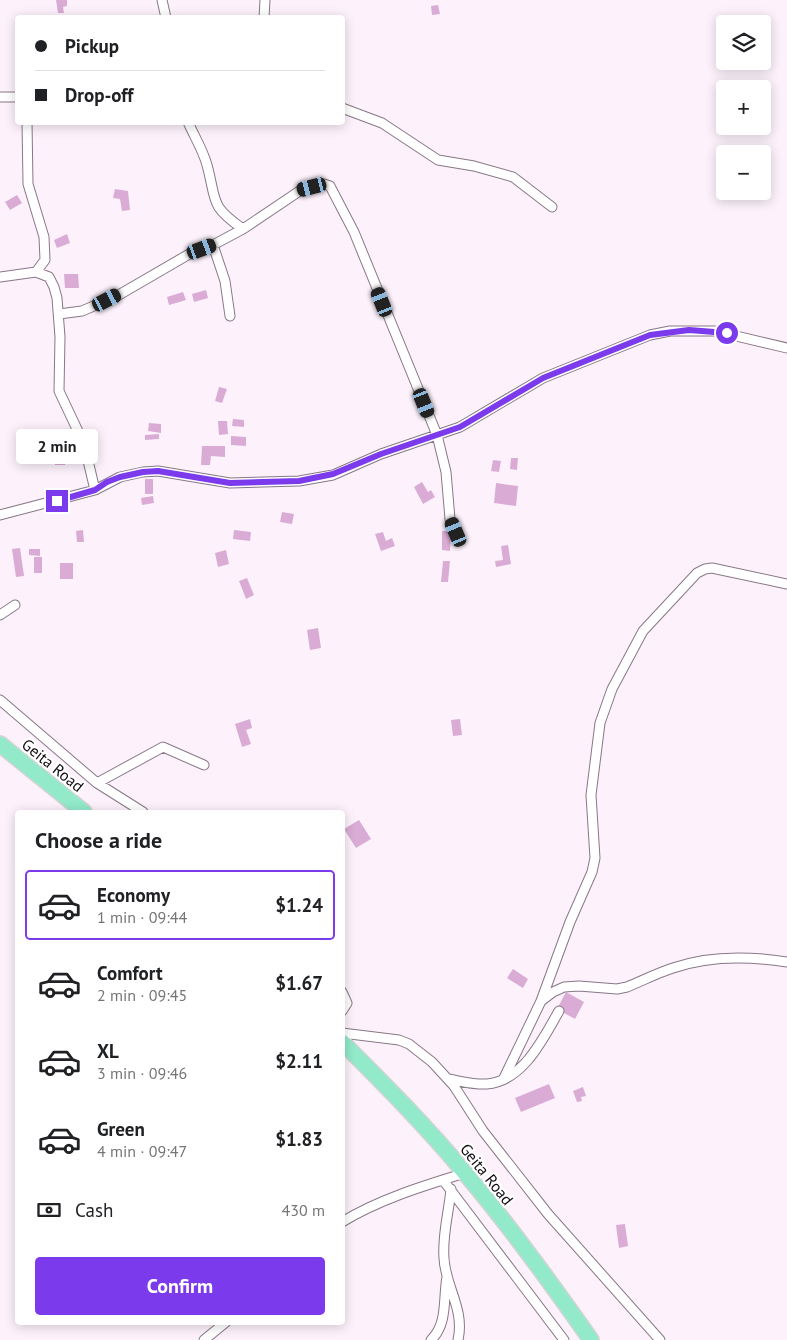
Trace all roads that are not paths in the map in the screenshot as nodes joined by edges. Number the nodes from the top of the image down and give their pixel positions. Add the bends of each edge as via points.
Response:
1 (162, 0) edge
2 (265, 0) edge
3 (165, 15) edge
4 (264, 15) edge
5 (0, 97) edge
6 (15, 97) edge
7 (345, 109) edge
8 (27, 125) edge
9 (189, 125) edge
10 (552, 207) dead end
11 (243, 229) junction
12 (213, 245) junction
13 (36, 272) junction
14 (0, 277) edge
15 (59, 314) junction
16 (230, 316) dead end
17 (787, 348) edge
18 (437, 435) junction
19 (95, 490) junction
20 (0, 515) edge
21 (456, 532) dead end
22 (787, 584) edge
23 (15, 605) dead end
24 (0, 615) edge
25 (0, 700) edge
26 (0, 744) edge
27 (204, 765) dead end
28 (97, 783) junction
29 (82, 810) edge
30 (140, 810) edge
31 (787, 962) edge
32 (541, 1001) junction
33 (558, 1011) dead end
34 (345, 1033) edge
35 (345, 1045) edge
36 (504, 1078) junction
37 (448, 1079) junction
38 (465, 1173) junction
39 (443, 1180) junction
40 (451, 1189) junction
41 (345, 1220) edge
42 (447, 1277) junction
43 (222, 1325) edge
44 (204, 1340) edge
45 (430, 1340) edge
46 (458, 1340) edge
47 (564, 1340) edge
48 (591, 1340) edge
49 (660, 1340) edge

1 - 3 street
2 - 4 street
5 - 6 street
7 - 10 street via 382,123 438,160 513,177
8 - 13 street via 28,184 46,252 44,264
9 - 11 street via 207,164 216,206
11 - 12 street
11 - 18 street via 301,190 324,184 330,186 354,232
12 - 15 street via 191,253 97,305
12 - 16 street via 225,281
13 - 14 street
13 - 15 street via 52,281
15 - 19 street via 59,391 86,448
17 - 18 street via 715,331 670,331 650,335 543,378 460,427
18 - 19 street via 374,456 340,472 299,481 230,483 158,471 120,477
18 - 21 street via 447,478 450,519
19 - 20 street
22 - 32 street via 705,568 643,631 612,689 600,722 591,795 595,858
23 - 24 street
25 - 28 street
26 - 29 highway, Geita Road
27 - 28 street via 163,747
28 - 30 street
31 - 32 street via 744,957 715,959 676,967 627,987 564,987
32 - 36 street
33 - 36 street via 528,1059
34 - 37 street via 409,1044
35 - 38 highway, Geita Road
36 - 37 street via 484,1084
37 - 49 street via 483,1131 536,1199
38 - 39 street
38 - 48 highway, Geita Road via 546,1275
39 - 40 street
39 - 41 street via 377,1204
40 - 42 street via 444,1233 443,1257
40 - 47 street
42 - 45 street via 442,1321
42 - 46 street via 459,1317
43 - 44 street

